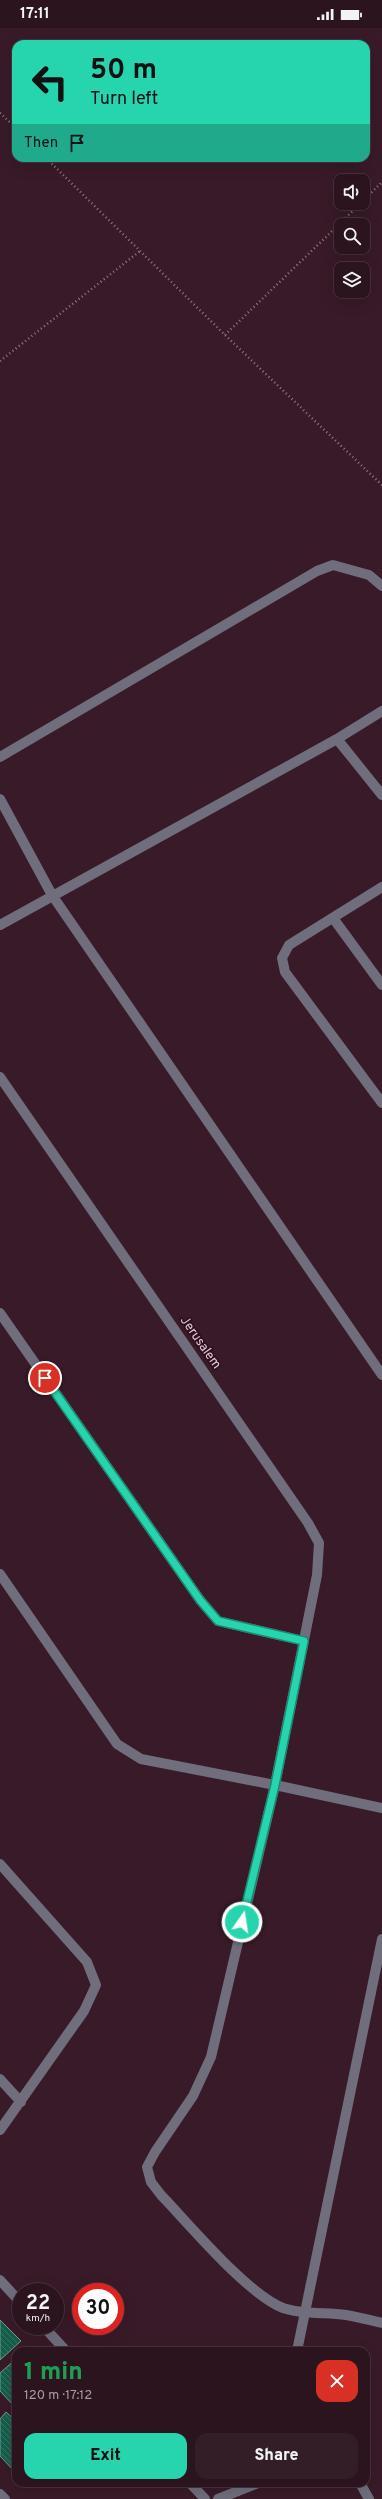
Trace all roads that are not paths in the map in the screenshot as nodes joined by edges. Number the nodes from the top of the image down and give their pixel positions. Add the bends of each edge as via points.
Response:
1 (382, 586) edge
2 (382, 711) edge
3 (337, 739) junction
4 (0, 757) edge
5 (382, 795) edge
6 (0, 799) edge
7 (382, 887) edge
8 (52, 895) junction
9 (333, 918) junction
10 (0, 925) edge
11 (382, 985) edge
12 (0, 1077) edge
13 (382, 1103) edge
14 (0, 1313) edge
15 (382, 1375) edge
16 (0, 1574) edge
17 (304, 1641) junction
18 (275, 1785) junction
19 (382, 1808) edge
20 (0, 1864) edge
21 (382, 1939) edge
22 (0, 2079) edge
23 (21, 2102) junction
24 (0, 2130) edge
25 (0, 2280) edge
26 (12, 2293) edge
27 (306, 2312) junction
28 (382, 2322) edge
29 (51, 2335) edge
30 (62, 2347) edge
31 (298, 2347) edge
32 (194, 2487) edge
33 (248, 2487) edge
34 (362, 2487) edge
35 (0, 2494) edge
36 (5, 2499) edge
37 (205, 2499) edge
38 (218, 2499) edge
39 (369, 2499) edge

1 - 4 street via 369,575 333,565 317,571
2 - 3 street
3 - 5 street
3 - 8 street
6 - 8 street
7 - 9 street
8 - 10 street
8 - 15 street
9 - 11 street
9 - 13 street via 289,945 282,958 285,972
12 - 17 street, Jerusalem via 299,1509 319,1543 318,1575
14 - 17 street via 200,1600 218,1621
16 - 18 street via 117,1744 141,1759
17 - 18 street, Jerusalem
18 - 19 street
18 - 27 street, Jerusalem via 211,2057 193,2096 154,2152 147,2167 151,2182 161,2195 250,2285 283,2308
20 - 23 street via 87,1962 96,1985 84,2011
21 - 27 street
22 - 23 street
23 - 24 street
25 - 26 street
27 - 28 street, Jerusalem via 346,2315
27 - 31 street
29 - 30 street
32 - 37 street
33 - 38 street
34 - 39 street
35 - 36 street

